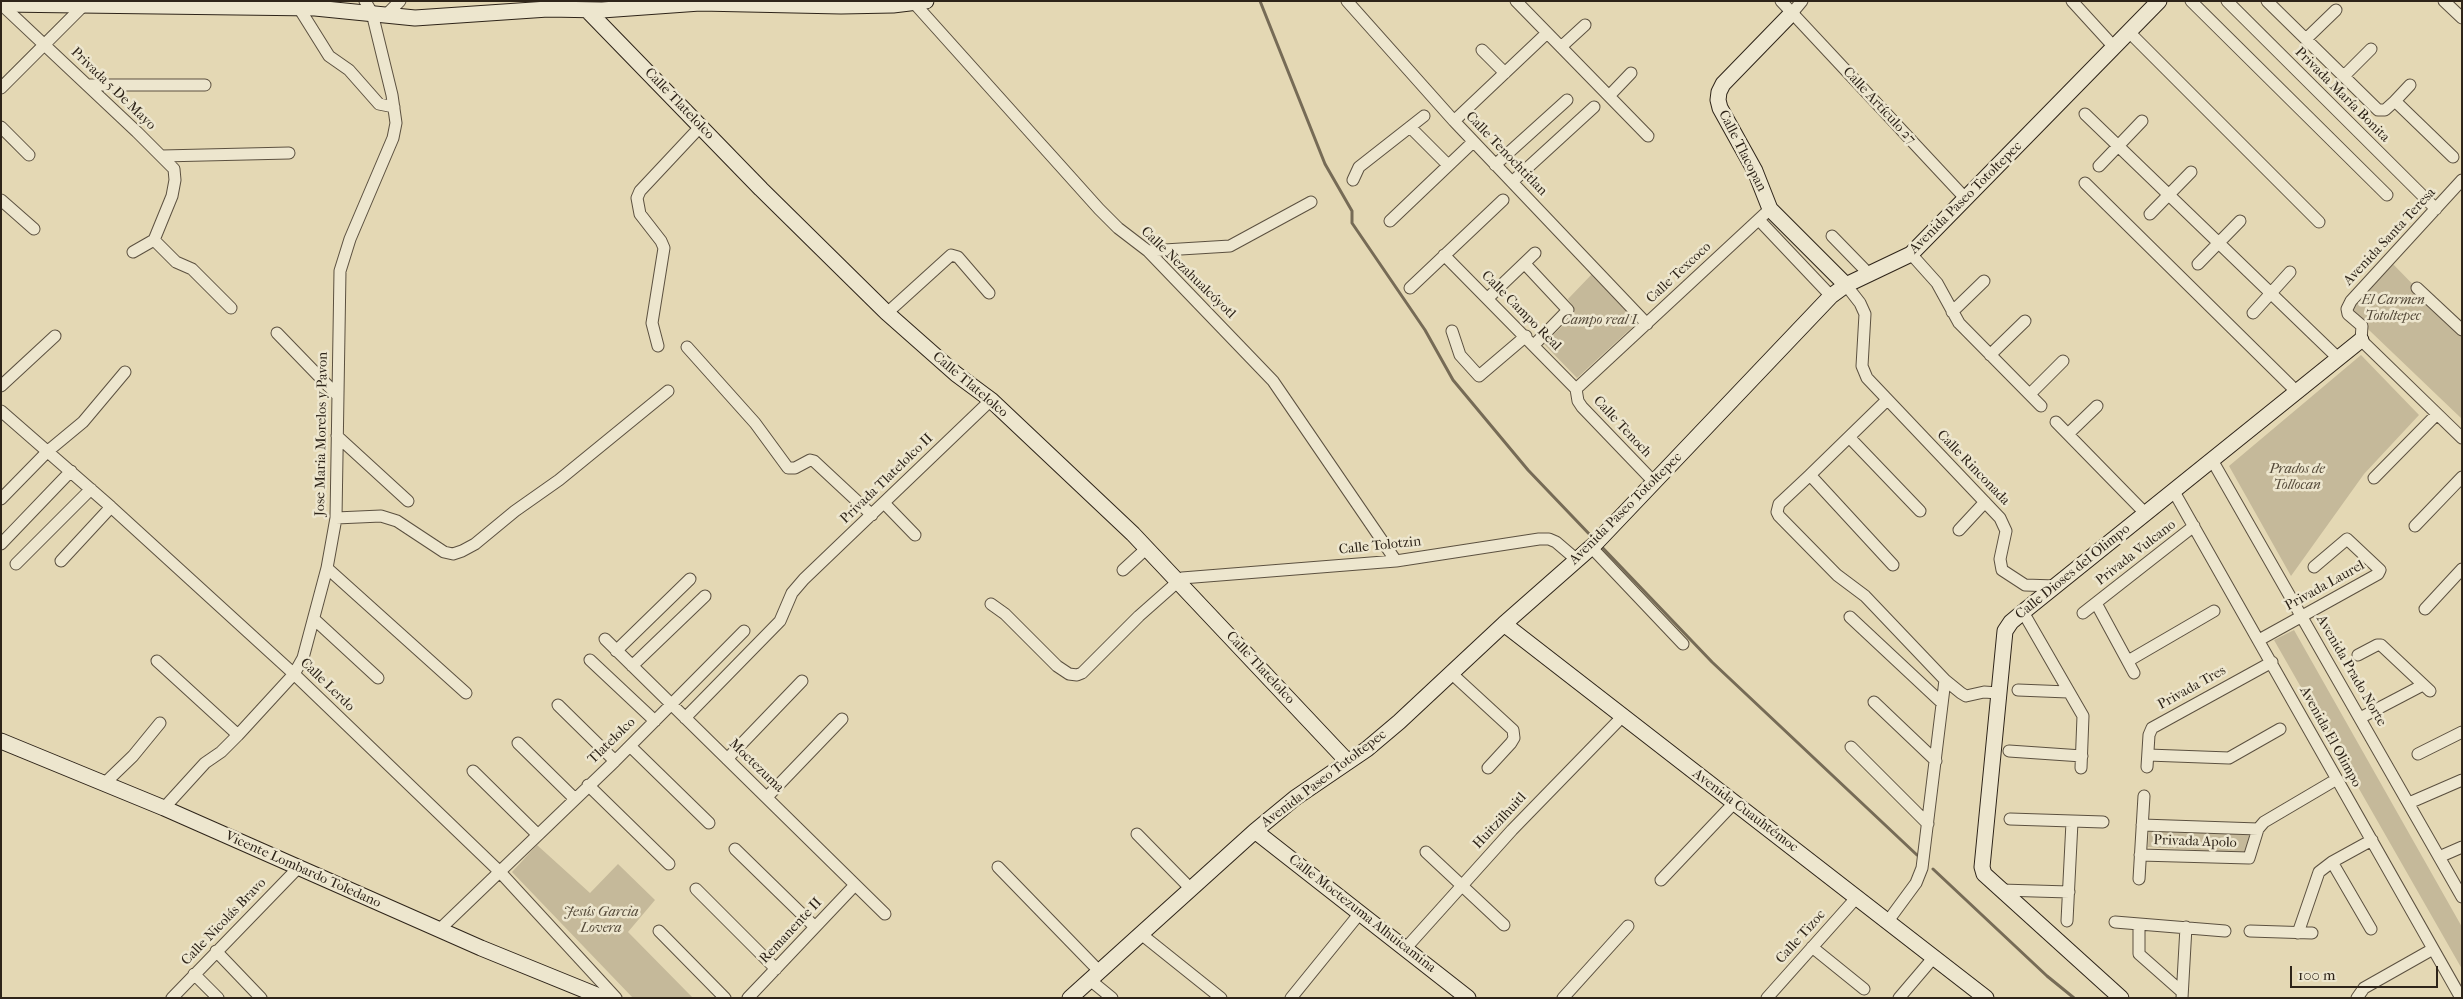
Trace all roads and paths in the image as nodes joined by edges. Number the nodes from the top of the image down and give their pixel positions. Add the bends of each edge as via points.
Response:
1 (400, 1) edge
2 (1347, 1) edge
3 (1781, 1) edge
4 (1802, 1) edge
5 (2072, 1) edge
6 (2159, 1) edge
7 (2191, 1) edge
8 (2227, 1) edge
9 (2268, 1) edge
10 (2444, 1) edge
11 (700, 2) edge
12 (920, 2) edge
13 (1519, 2) edge
14 (85, 3) edge
15 (1, 4) edge
16 (551, 5) edge
17 (616, 5) edge
18 (299, 8) junction
19 (374, 10) edge
20 (2336, 10) dead end
21 (588, 11) junction
22 (1792, 13) junction
23 (2462, 18) edge
24 (1585, 24) dead end
25 (2129, 32) junction
26 (1547, 33) junction
27 (2306, 39) junction
28 (44, 43) junction
29 (1561, 47) junction
30 (2114, 47) junction
31 (2371, 49) dead end
32 (1482, 50) dead end
33 (1505, 73) junction
34 (1631, 73) dead end
35 (2344, 76) junction
36 (88, 85) junction
37 (205, 85) dead end
38 (2410, 85) dead end
39 (1, 88) edge
40 (1609, 96) junction
41 (1567, 100) dead end
42 (2395, 101) junction
43 (394, 107) junction
44 (1594, 107) dead end
45 (2085, 114) dead end
46 (1424, 116) dead end
47 (2142, 120) dead end
48 (1454, 121) junction
49 (1, 126) edge
50 (1410, 126) junction
51 (700, 127) junction
52 (1648, 136) dead end
53 (1473, 142) junction
54 (2117, 145) junction
55 (289, 153) dead end
56 (29, 155) dead end
57 (162, 156) junction
58 (2453, 157) dead end
59 (1448, 165) junction
60 (1495, 165) junction
61 (2099, 166) dead end
62 (2191, 172) dead end
63 (1353, 180) dead end
64 (2462, 180) edge
65 (1512, 182) junction
66 (2085, 183) dead end
67 (2168, 194) junction
68 (2387, 195) dead end
69 (1, 200) edge
70 (1503, 200) dead end
71 (1966, 200) junction
72 (1311, 202) dead end
73 (1770, 209) junction
74 (2436, 209) junction
75 (2150, 214) dead end
76 (1759, 220) junction
77 (1390, 221) dead end
78 (2240, 221) dead end
79 (2319, 222) dead end
80 (34, 229) dead end
81 (1832, 236) dead end
82 (154, 240) junction
83 (2219, 243) junction
84 (1148, 251) junction
85 (133, 252) dead end
86 (1535, 253) dead end
87 (1911, 254) junction
88 (1444, 255) junction
89 (1525, 264) junction
90 (2198, 264) dead end
91 (2290, 272) dead end
92 (1870, 275) junction
93 (1984, 281) dead end
94 (1846, 285) junction
95 (1410, 288) dead end
96 (2417, 288) dead end
97 (989, 293) dead end
98 (2270, 294) junction
99 (1831, 296) junction
100 (1488, 298) junction
101 (231, 308) dead end
102 (1952, 312) junction
103 (887, 313) junction
104 (2253, 313) dead end
105 (2025, 321) dead end
106 (1646, 324) junction
107 (2462, 330) edge
108 (1452, 331) dead end
109 (277, 334) dead end
110 (55, 336) dead end
111 (1526, 336) junction
112 (2361, 340) junction
113 (1534, 345) junction
114 (658, 346) dead end
115 (687, 347) dead end
116 (1990, 355) junction
117 (2338, 358) junction
118 (2063, 361) dead end
119 (124, 372) dead end
120 (1, 386) edge
121 (1576, 389) junction
122 (668, 391) dead end
123 (2296, 391) junction
124 (2030, 394) junction
125 (337, 395) junction
126 (991, 400) junction
127 (1886, 400) junction
128 (2041, 406) dead end
129 (2097, 406) dead end
130 (2437, 414) junction
131 (5, 415) edge
132 (2056, 422) dead end
133 (1, 427) edge
134 (2068, 434) junction
135 (337, 436) junction
136 (1848, 437) junction
137 (2462, 438) edge
138 (48, 451) junction
139 (2212, 460) junction
140 (71, 471) junction
141 (1812, 477) junction
142 (2462, 477) edge
143 (2374, 478) dead end
144 (1654, 482) junction
145 (91, 489) junction
146 (2173, 490) junction
147 (1, 499) edge
148 (408, 501) dead end
149 (1985, 502) junction
150 (884, 503) junction
151 (111, 506) junction
152 (1920, 512) dead end
153 (2145, 513) junction
154 (872, 515) junction
155 (336, 518) junction
156 (2194, 526) junction
157 (2415, 526) dead end
158 (1959, 530) dead end
159 (915, 535) dead end
160 (1595, 543) junction
161 (1, 544) edge
162 (1147, 548) junction
163 (1577, 560) junction
164 (61, 561) dead end
165 (1396, 561) junction
166 (16, 564) dead end
167 (1893, 565) dead end
168 (2314, 567) dead end
169 (327, 568) junction
170 (2462, 569) edge
171 (1123, 570) dead end
172 (690, 579) dead end
173 (1178, 581) junction
174 (2056, 586) junction
175 (705, 596) dead end
176 (2096, 603) junction
177 (991, 604) dead end
178 (2425, 608) dead end
179 (2214, 611) dead end
180 (2022, 612) junction
181 (2083, 613) dead end
182 (2302, 616) junction
183 (1850, 617) dead end
184 (314, 619) junction
185 (1504, 624) junction
186 (744, 631) dead end
187 (605, 639) dead end
188 (2259, 640) junction
189 (1683, 644) dead end
190 (616, 651) junction
191 (2358, 655) dead end
192 (590, 660) dead end
193 (157, 661) dead end
194 (2128, 661) junction
195 (2272, 662) junction
196 (632, 666) junction
197 (1451, 673) junction
198 (2134, 673) dead end
199 (294, 674) junction
200 (378, 678) dead end
201 (1945, 680) junction
202 (802, 681) dead end
203 (2018, 690) dead end
204 (2068, 692) junction
205 (466, 693) dead end
206 (1998, 693) junction
207 (1874, 702) dead end
208 (671, 704) junction
209 (1942, 704) junction
210 (558, 705) dead end
211 (1622, 717) junction
212 (685, 718) junction
213 (2360, 718) junction
214 (842, 719) dead end
215 (655, 721) junction
216 (160, 723) dead end
217 (2280, 729) dead end
218 (2462, 732) edge
219 (238, 735) junction
220 (1, 741) edge
221 (518, 743) dead end
222 (630, 746) junction
223 (1851, 747) dead end
224 (2010, 751) dead end
225 (2418, 754) dead end
226 (727, 759) junction
227 (615, 761) junction
228 (1936, 761) junction
229 (1348, 762) junction
230 (1488, 768) dead end
231 (473, 771) dead end
232 (2337, 780) junction
233 (2462, 780) edge
234 (105, 783) junction
235 (588, 785) junction
236 (2144, 796) dead end
237 (766, 797) junction
238 (574, 798) junction
239 (1734, 803) junction
240 (2409, 803) junction
241 (164, 808) junction
242 (2010, 819) dead end
243 (2072, 822) junction
244 (2103, 822) dead end
245 (709, 823) dead end
246 (1928, 824) junction
247 (2142, 825) junction
248 (2258, 829) junction
249 (1255, 831) junction
250 (1137, 834) dead end
251 (538, 836) junction
252 (2372, 840) junction
253 (2462, 847) edge
254 (735, 849) dead end
255 (1426, 852) dead end
256 (2140, 855) junction
257 (2439, 856) junction
258 (2332, 862) junction
259 (669, 864) dead end
260 (998, 867) dead end
261 (298, 868) junction
262 (500, 872) junction
263 (2139, 879) dead end
264 (1661, 880) dead end
265 (855, 885) junction
266 (1461, 886) junction
267 (1191, 888) junction
268 (696, 889) dead end
269 (2001, 890) junction
270 (2069, 892) junction
271 (1857, 897) junction
272 (2462, 897) edge
273 (1360, 913) junction
274 (885, 914) dead end
275 (1888, 920) junction
276 (2068, 921) dead end
277 (2115, 922) dead end
278 (2139, 924) junction
279 (1504, 925) dead end
280 (1628, 926) dead end
281 (815, 927) junction
282 (2186, 927) junction
283 (2371, 929) dead end
284 (440, 930) junction
285 (2250, 930) dead end
286 (2225, 931) dead end
287 (659, 932) dead end
288 (2298, 933) junction
289 (2312, 933) dead end
290 (1141, 934) junction
291 (1812, 947) junction
292 (1405, 949) junction
293 (2433, 949) junction
294 (216, 951) junction
295 (1934, 957) junction
296 (776, 969) junction
297 (194, 974) junction
298 (1095, 976) junction
299 (1864, 990) dead end
300 (2182, 995) edge
301 (1461, 996) edge
302 (1770, 997) edge
303 (172, 998) edge
304 (218, 998) edge
305 (261, 998) edge
306 (604, 998) edge
307 (616, 998) edge
308 (725, 998) edge
309 (748, 998) edge
310 (1070, 998) edge
311 (1112, 998) edge
312 (1221, 998) edge
313 (1292, 998) edge
314 (1563, 998) edge
315 (1898, 998) edge
316 (1986, 998) edge
317 (2121, 998) edge
318 (2357, 998) edge
319 (2461, 998) edge

1 - 19 street
2 - 48 street, Calle Tenochtitlan
3 - 22 street, Calle Artículo 27
4 - 22 street
5 - 30 street
6 - 25 main road, Avenida Paseo Totoltepec
7 - 68 street
8 - 74 street, Privada María Bonita
9 - 27 street
10 - 23 street
11 - 12 main road via 840,6
11 - 17 main road
12 - 84 street, Calle Nezahualcóyotl via 1099,209
13 - 26 street
14 - 15 main road
14 - 18 main road
14 - 28 street
15 - 28 street, Privada 5 De Mayo
16 - 19 main road via 416,18
16 - 21 main road
17 - 21 main road
18 - 19 main road
18 - 43 street via 330,56 349,70 379,104
19 - 43 street, Jose Maria Morelos y Pavon
20 - 27 street
21 - 51 main road, Calle Tlatelolco
22 - 71 street, Calle Artículo 27
22 - 73 main road, Calle Tlacopan via 1719,92 1720,108 1755,171
24 - 29 street
25 - 30 main road, Avenida Paseo Totoltepec
25 - 79 street
26 - 29 street
26 - 33 street
27 - 35 street
28 - 36 street, Privada 5 De Mayo
28 - 39 street
29 - 40 street
30 - 71 main road, Avenida Paseo Totoltepec
31 - 35 street
32 - 33 street
33 - 48 street
34 - 40 street
35 - 42 street via 2378,110 2386,110
36 - 37 street
36 - 57 street, Privada 5 De Mayo
38 - 42 street
40 - 52 street
41 - 60 street
42 - 58 street
43 - 125 street, Jose Maria Morelos y Pavon via 396,123 393,138 350,239 340,271
44 - 65 street
45 - 54 street
46 - 50 street
47 - 54 street
48 - 53 street, Calle Tenochtitlan
49 - 56 street
50 - 59 street
50 - 63 street via 1359,167
51 - 103 main road, Calle Tlatelolco
51 - 114 street via 637,198 640,214 664,248 652,323
53 - 59 street
53 - 60 street, Calle Tenochtitlan
54 - 61 street
54 - 67 street
55 - 57 street
57 - 82 street, Privada 5 De Mayo via 174,169 175,180
59 - 77 street
60 - 65 street, Calle Tenochtitlan
62 - 67 street
64 - 74 street, Avenida Santa Teresa
65 - 106 street, Calle Tenochtitlan
66 - 123 street
67 - 75 street
67 - 83 street
69 - 80 street
70 - 88 street
71 - 87 main road, Avenida Paseo Totoltepec
72 - 84 street via 1230,246
73 - 76 street, Calle Tlacopan
73 - 94 main road
74 - 112 street, Avenida Santa Teresa via 2348,305 2348,314 2362,326
76 - 99 street
76 - 106 street, Calle Texcoco
78 - 83 street
81 - 92 street
82 - 85 street
82 - 101 street via 176,262 192,269
83 - 90 street
83 - 98 street
84 - 165 street, Calle Nezahualcóyotl via 1273,381
86 - 89 street
87 - 92 main road, Avenida Paseo Totoltepec
87 - 102 street via 1937,283
88 - 95 street
88 - 100 street, Calle Campo Real
89 - 100 street
89 - 113 street via 1568,310
91 - 98 street
92 - 94 main road, Avenida Paseo Totoltepec
93 - 102 street
94 - 99 main road, Avenida Paseo Totoltepec
94 - 127 street, Calle Rinconada via 1865,314 1863,373
96 - 107 street
97 - 103 street via 958,257 950,255
98 - 104 street
98 - 117 street
99 - 144 main road, Avenida Paseo Totoltepec
100 - 111 street, Calle Campo Real
102 - 116 street
103 - 126 main road, Calle Tlatelolco via 956,374
105 - 116 street
106 - 121 street, Calle Texcoco
108 - 111 street via 1460,355 1479,376
109 - 125 street
110 - 120 street
111 - 113 street, Calle Campo Real
112 - 117 main road, Calle Dioses del Olimpo
112 - 130 street
113 - 121 street, Calle Campo Real
115 - 154 street via 755,423 788,468 814,461
116 - 124 street
117 - 123 main road, Calle Dioses del Olimpo
118 - 124 street
119 - 138 street via 83,422
121 - 144 street, Calle Tenoch via 1582,406
122 - 155 street via 559,480 462,551 444,552 397,521 381,516
123 - 139 main road, Calle Dioses del Olimpo
124 - 128 street
125 - 135 street, Jose Maria Morelos y Pavon
126 - 150 street, Privada Tlatelolco II
126 - 162 main road, Calle Tlatelolco
127 - 136 street
127 - 149 street, Calle Rinconada
129 - 134 street
130 - 137 street
130 - 143 street
131 - 133 street
131 - 138 street, Calle Lerdo
132 - 134 street
134 - 153 street
135 - 148 street
135 - 155 street, Jose Maria Morelos y Pavon
136 - 141 street
136 - 152 street
138 - 140 street, Calle Lerdo
138 - 147 street
139 - 146 main road, Calle Dioses del Olimpo
139 - 182 street, Avenida Prado Norte
140 - 145 street, Calle Lerdo
140 - 161 street
141 - 167 street
141 - 201 street via 1779,504 1776,512 1836,574 1865,596
142 - 157 street
144 - 160 main road, Avenida Paseo Totoltepec
145 - 151 street, Calle Lerdo
145 - 166 street
146 - 153 main road, Calle Dioses del Olimpo
146 - 156 street, Avenida El Olimpo
149 - 158 street
149 - 174 street, Calle Rinconada via 2000,518 2006,531 2000,559 2002,570 2025,585
150 - 154 street, Privada Tlatelolco II
150 - 159 street
151 - 164 street
151 - 199 street, Calle Lerdo
153 - 174 main road, Calle Dioses del Olimpo
154 - 212 street, Privada Tlatelolco II via 804,579 792,593 780,621
155 - 169 street, Jose Maria Morelos y Pavon
156 - 176 street, Privada Vulcano
156 - 188 street, Avenida El Olimpo
160 - 163 main road, Avenida Paseo Totoltepec
160 - 189 street
162 - 171 street
162 - 173 main road, Calle Tlatelolco
163 - 165 street, Calle Tolotzin via 1556,542 1539,538
163 - 185 main road, Avenida Paseo Totoltepec
165 - 173 street, Calle Tolotzin via 1253,571
168 - 182 street, Privada Laurel via 2347,539 2380,570
169 - 184 street, Jose Maria Morelos y Pavon
169 - 205 street
170 - 178 street
172 - 190 street
173 - 177 street via 1077,675 1068,674 1057,666
173 - 229 main road, Calle Tlatelolco
174 - 180 main road, Calle Dioses del Olimpo
175 - 196 street
176 - 181 street, Privada Vulcano
176 - 194 street, Privada Vulcano
179 - 194 street
180 - 204 street
180 - 206 main road, Calle Dioses del Olimpo via 2005,631
182 - 188 street, Privada Laurel
182 - 213 street, Avenida Prado Norte
183 - 209 street
184 - 199 street, Jose Maria Morelos y Pavon via 303,658
184 - 200 street
185 - 197 main road, Avenida Paseo Totoltepec
185 - 211 main road, Avenida Cuauhtémoc
186 - 208 street, Tlatelolco
187 - 190 street, Moctezuma
188 - 195 street, Avenida El Olimpo
190 - 196 street, Moctezuma
191 - 213 street via 2381,645 2427,688
192 - 215 street
193 - 219 street
194 - 198 street, Privada Vulcano
195 - 217 street, Privada Tres via 2152,728 2148,761 2229,758
195 - 232 street, Avenida El Olimpo
196 - 208 street, Moctezuma
197 - 229 main road, Avenida Paseo Totoltepec via 1399,722
197 - 230 street via 1512,730 1514,738 1511,743
199 - 219 street, Jose Maria Morelos y Pavon
199 - 262 street, Calle Lerdo
201 - 206 street via 1966,696
201 - 209 street
202 - 226 street
203 - 204 street
204 - 224 street via 2083,716 2082,762
206 - 269 main road, Calle Dioses del Olimpo via 1982,867 1986,878
207 - 228 street
208 - 212 street, Moctezuma
208 - 215 street, Tlatelolco
209 - 228 street
210 - 227 street
211 - 239 main road, Avenida Cuauhtémoc
211 - 266 street, Huitzilhuitl
212 - 226 street, Moctezuma
213 - 240 street, Avenida Prado Norte
214 - 237 street
215 - 222 street, Tlatelolco
216 - 234 street
218 - 225 street
219 - 241 street, Jose Maria Morelos y Pavon via 206,763
220 - 234 main road, Vicente Lombardo Toledano
221 - 238 street
222 - 227 street, Tlatelolco
222 - 245 street
223 - 246 street
226 - 237 street, Moctezuma
227 - 235 street, Tlatelolco
228 - 246 street
229 - 249 main road, Avenida Paseo Totoltepec via 1295,798
231 - 251 street
232 - 248 street via 2268,818
232 - 252 street, Avenida El Olimpo
233 - 240 street
234 - 241 main road, Vicente Lombardo Toledano
235 - 238 street, Tlatelolco
235 - 259 street
236 - 247 street, Privada Apolo
237 - 265 street, Moctezuma
238 - 251 street, Tlatelolco
239 - 264 street
239 - 271 main road, Avenida Cuauhtémoc
240 - 257 street, Avenida Prado Norte
241 - 261 main road, Vicente Lombardo Toledano
242 - 243 street
243 - 244 street
243 - 270 street
246 - 275 street via 1920,876
247 - 248 street, Privada Apolo
247 - 256 street, Privada Apolo
248 - 256 street, Privada Apolo via 2251,856 2245,859
249 - 267 main road, Avenida Paseo Totoltepec
249 - 273 main road, Calle Moctezuma Alhuicamina
250 - 267 street
251 - 262 street, Tlatelolco
252 - 258 street
252 - 293 street, Avenida El Olimpo
253 - 257 street
254 - 281 street
255 - 266 street
256 - 263 street, Privada Apolo
257 - 272 street, Avenida Prado Norte
258 - 283 street
258 - 288 street via 2319,872
260 - 298 street
261 - 284 main road, Vicente Lombardo Toledano
261 - 294 street, Calle Nicolás Bravo
262 - 284 street, Tlatelolco
262 - 307 street, Calle Lerdo
265 - 274 street, Moctezuma
265 - 281 street, Remanente II
266 - 279 street
266 - 292 street, Huitzilhuitl
267 - 290 main road, Avenida Paseo Totoltepec
268 - 296 street
269 - 270 street
269 - 317 main road, Calle Dioses del Olimpo
270 - 276 street
271 - 275 main road, Avenida Cuauhtémoc
271 - 291 street, Calle Tizoc
273 - 292 main road, Calle Moctezuma Alhuicamina
273 - 313 street
275 - 295 main road, Avenida Cuauhtémoc
277 - 278 street
278 - 282 street
278 - 300 street via 2139,954
280 - 314 street
281 - 296 street, Remanente II
282 - 286 street
282 - 300 street
284 - 306 main road, Vicente Lombardo Toledano
285 - 288 street
287 - 308 street
288 - 289 street
290 - 298 main road, Avenida Paseo Totoltepec
290 - 312 street
291 - 299 street
291 - 302 street, Calle Tizoc
292 - 301 main road, Calle Moctezuma Alhuicamina
293 - 318 street via 2364,988
293 - 319 street, Avenida El Olimpo
294 - 297 street, Calle Nicolás Bravo
294 - 305 street
295 - 315 street
295 - 316 main road, Avenida Cuauhtémoc
296 - 309 street, Remanente II
297 - 303 street, Calle Nicolás Bravo
297 - 304 street
298 - 310 main road, Avenida Paseo Totoltepec
298 - 311 street

